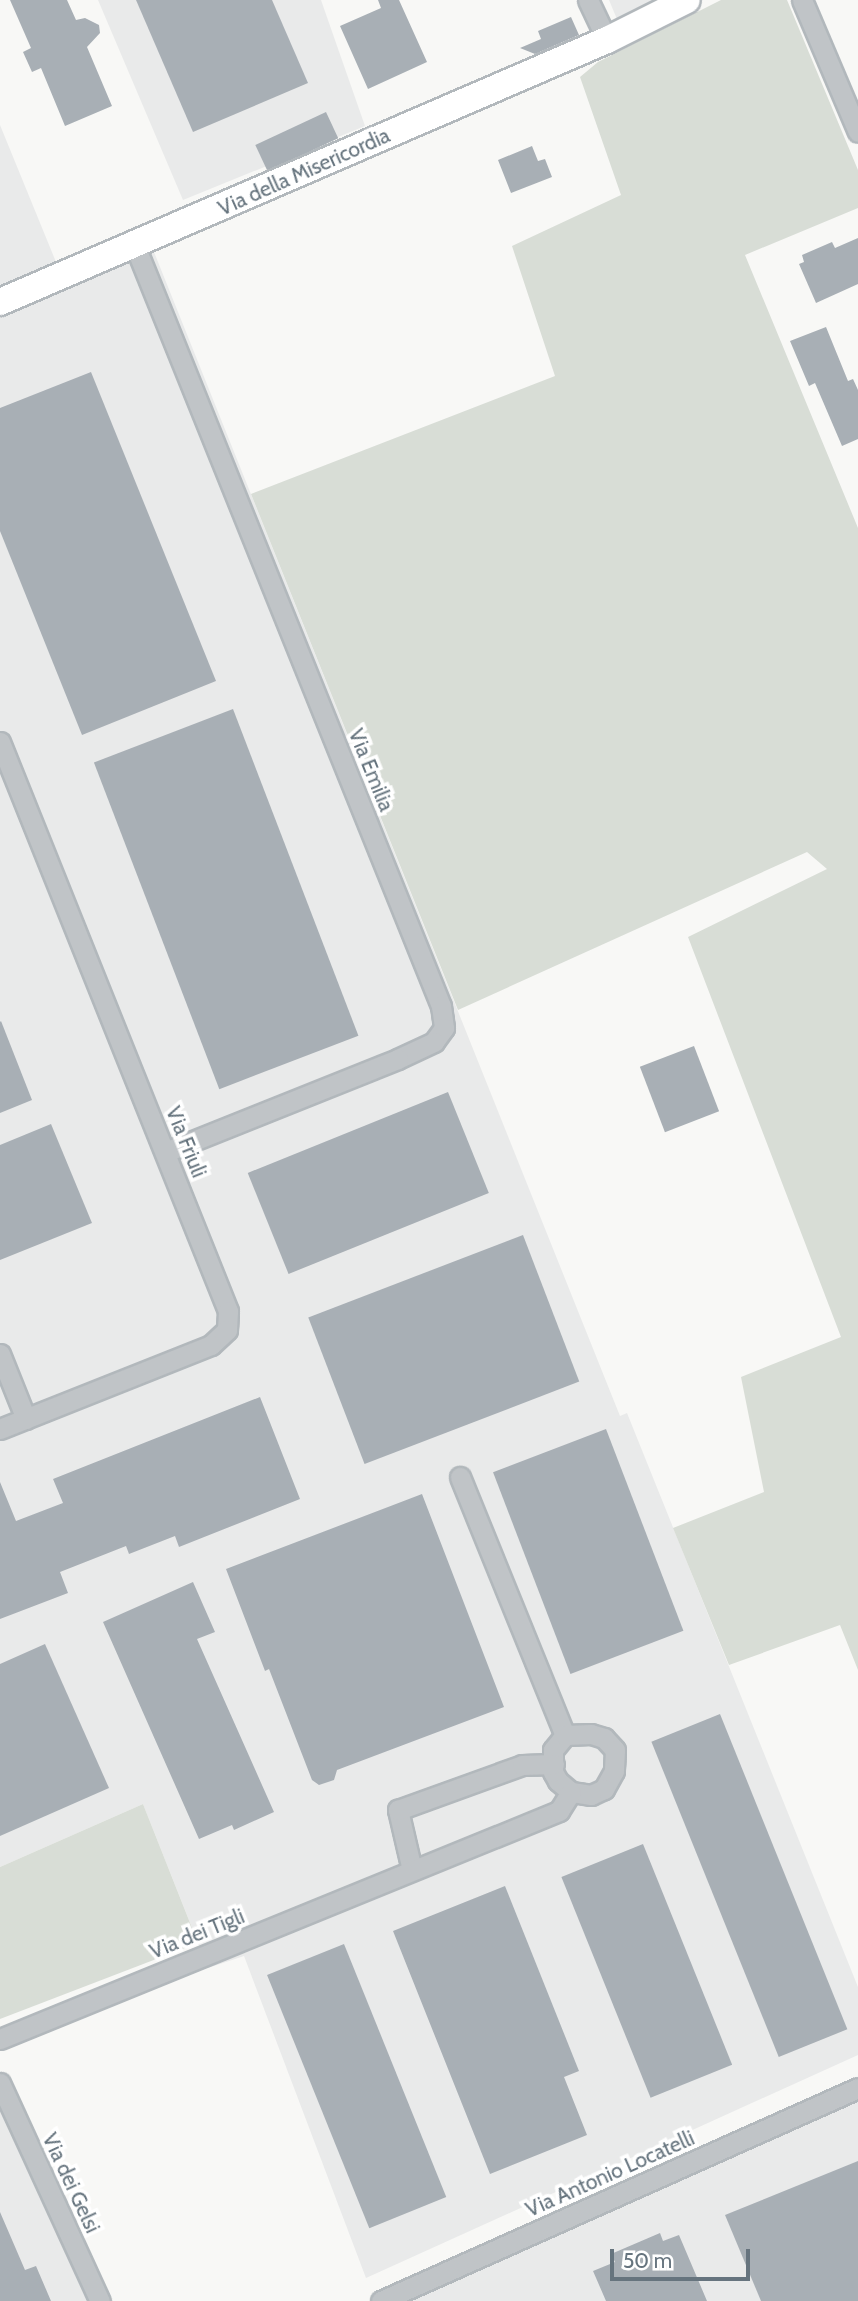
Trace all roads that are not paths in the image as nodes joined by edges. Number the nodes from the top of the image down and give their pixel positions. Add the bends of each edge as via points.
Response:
1 (587, 0) edge
2 (687, 0) edge
3 (802, 0) edge
4 (607, 40) junction
5 (858, 132) edge
6 (135, 246) junction
7 (0, 302) edge
8 (0, 742) edge
9 (166, 1152) junction
10 (0, 1354) edge
11 (26, 1419) junction
12 (0, 1429) edge
13 (460, 1477) dead end
14 (565, 1735) junction
15 (554, 1764) junction
16 (571, 1792) junction
17 (412, 1870) junction
18 (0, 2039) edge
19 (0, 2084) edge
20 (858, 2088) edge
21 (100, 2301) edge
22 (381, 2301) edge

1 - 4 street
2 - 4 street, Via della Misericordia
3 - 5 street
4 - 6 street, Via della Misericordia
6 - 7 street, Via della Misericordia
6 - 9 street, Via Emilia via 441,1006 444,1028 434,1042 398,1059
8 - 9 street, Via Friuli
9 - 11 street, Via Friuli via 228,1311 226,1330 211,1345
10 - 11 street
11 - 12 street, Via Friuli
13 - 14 street
14 - 15 street via 553,1751
14 - 16 street via 591,1734 604,1738 615,1750 614,1771 604,1789 591,1795
15 - 16 street via 558,1781
15 - 17 street via 522,1765 398,1810
16 - 17 street, Via dei Tigli via 559,1811
17 - 18 street, Via dei Tigli
19 - 21 street, Via dei Gelsi
20 - 22 street, Via Antonio Locatelli

